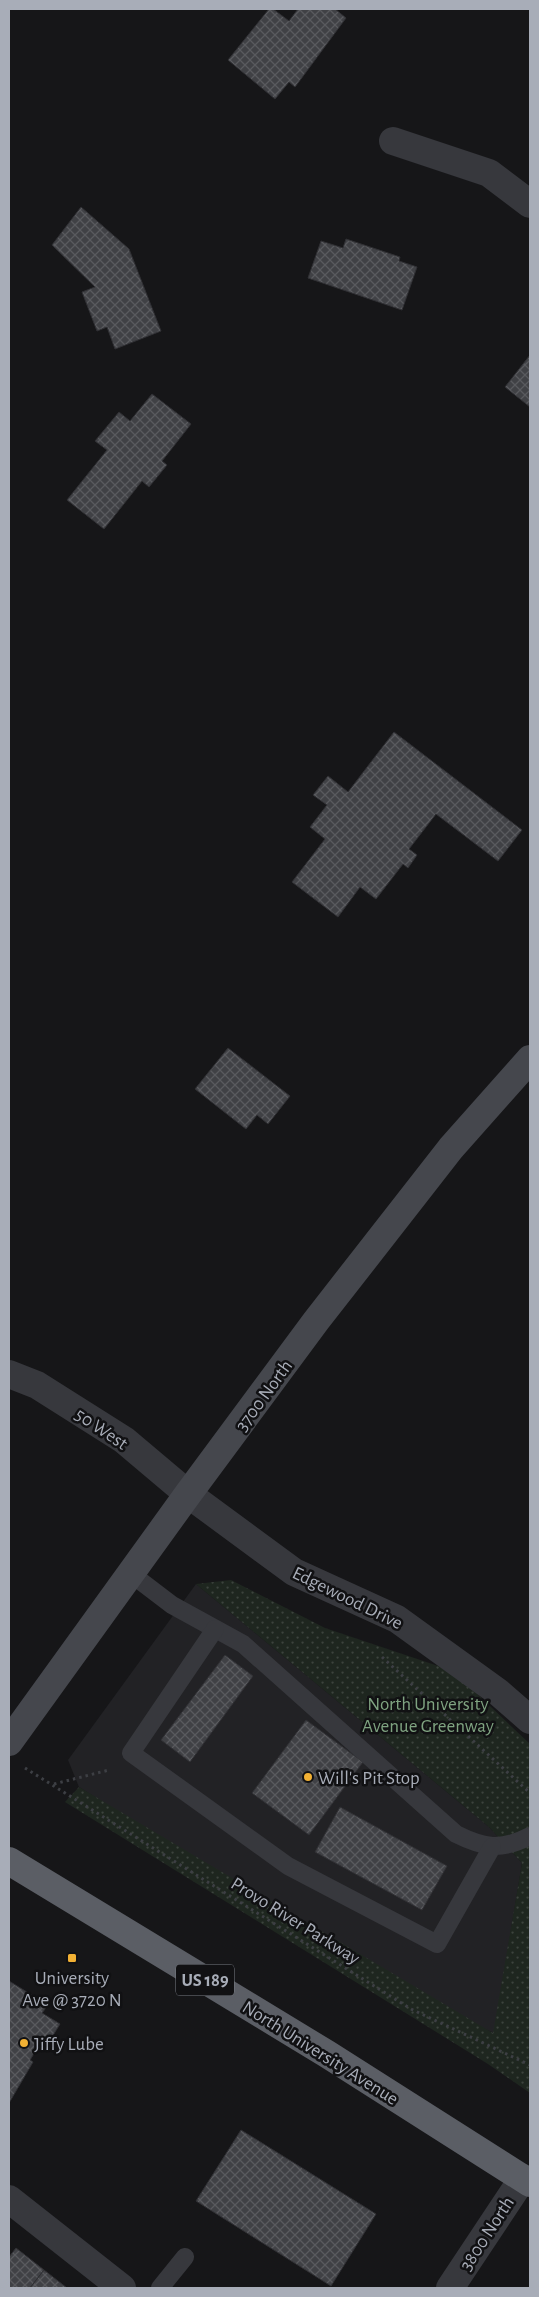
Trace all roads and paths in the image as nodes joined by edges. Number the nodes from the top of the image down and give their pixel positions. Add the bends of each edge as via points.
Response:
1 (394, 141) dead end
2 (530, 204) edge
3 (530, 1059) edge
4 (9, 1374) edge
5 (188, 1494) junction
6 (130, 1573) junction
7 (215, 1629) junction
8 (382, 1657) dead end
9 (530, 1720) edge
10 (9, 1742) edge
11 (24, 1768) dead end
12 (109, 1770) dead end
13 (54, 1785) junction
14 (530, 1793) edge
15 (530, 1836) edge
16 (492, 1847) junction
17 (9, 1861) edge
18 (530, 2065) edge
19 (526, 2180) edge
20 (9, 2199) edge
21 (184, 2257) dead end
22 (122, 2288) edge
23 (160, 2288) edge
24 (450, 2288) edge

1 - 2 street via 489,173
3 - 5 main road, 3700 North via 451,1148 316,1321
4 - 5 street, 50 West via 37,1385 124,1440
5 - 6 main road, 3700 North
5 - 9 street, Edgewood Drive via 294,1572 397,1619 498,1692
6 - 7 lane via 172,1605
6 - 10 main road, 3700 North
7 - 16 lane via 243,1644 456,1834 473,1843
7 - 16 lane via 130,1753 288,1866 437,1944
8 - 14 path
11 - 13 path, Provo River Parkway
12 - 13 path
13 - 18 path, Provo River Parkway via 411,2009
15 - 16 lane via 511,1845
17 - 19 highway, North University Avenue / US 189 via 327,2054
19 - 24 street, 3800 North
20 - 22 street
21 - 23 lane

